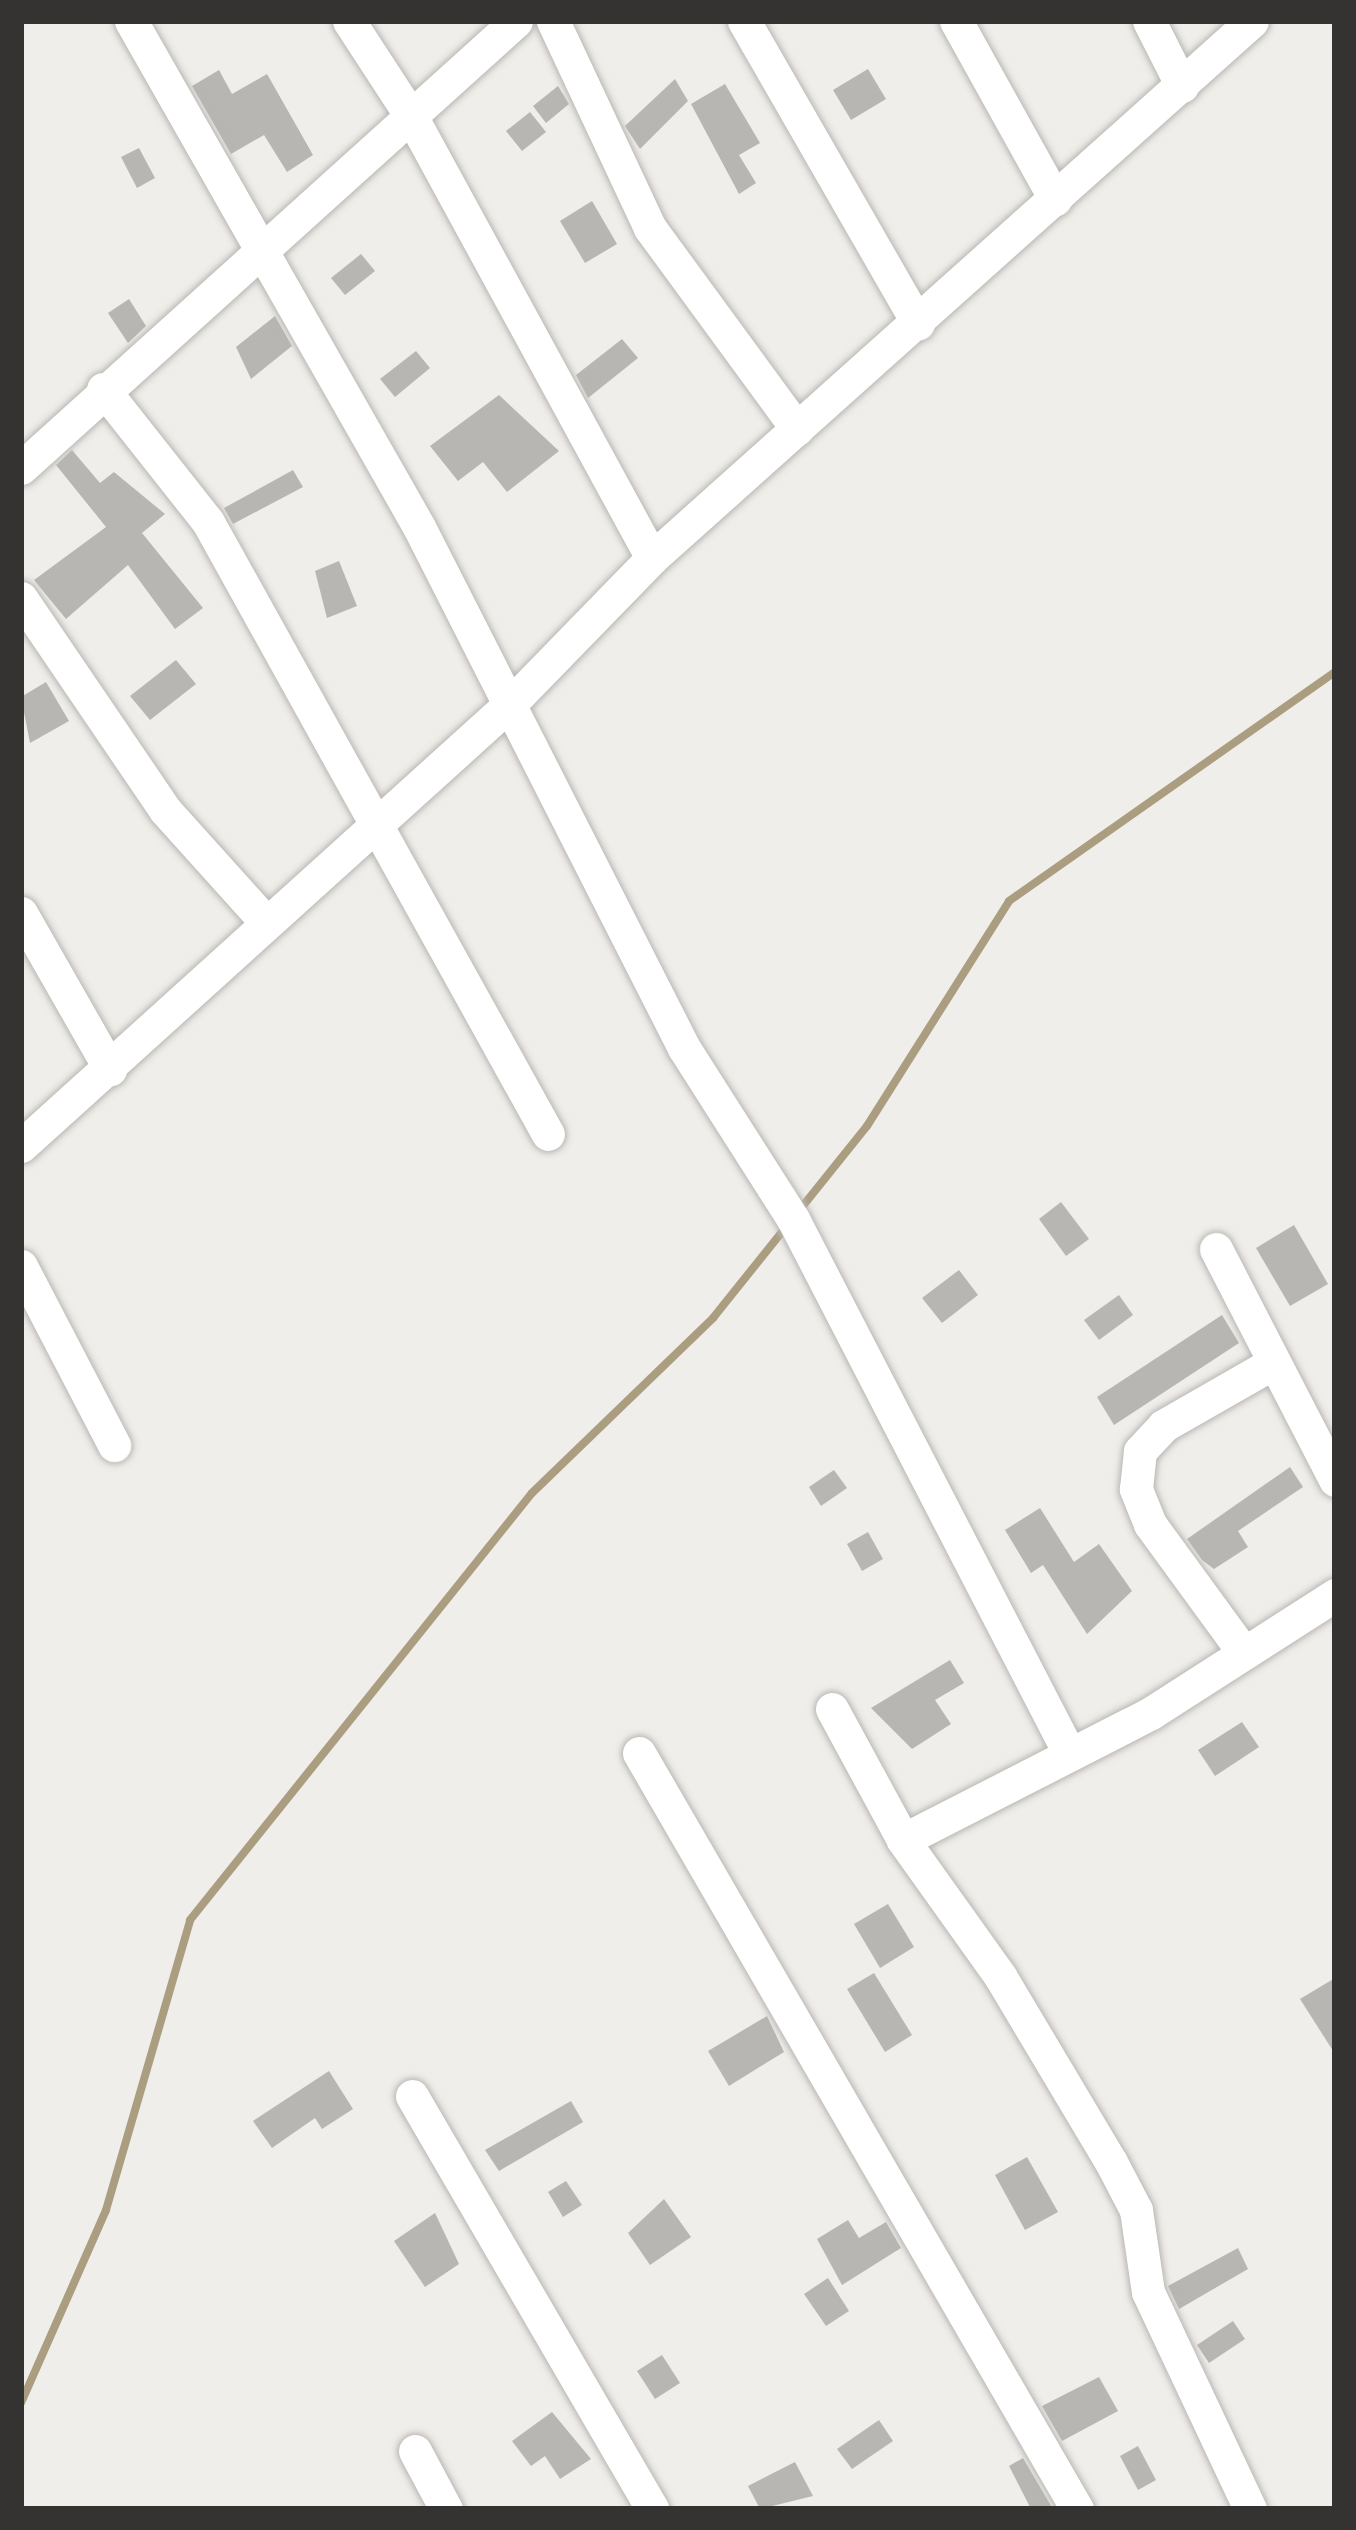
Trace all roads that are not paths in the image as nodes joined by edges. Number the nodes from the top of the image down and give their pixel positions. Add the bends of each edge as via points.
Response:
1 (131, 21) edge
2 (349, 21) edge
3 (516, 21) edge
4 (553, 21) edge
5 (745, 21) edge
6 (956, 21) edge
7 (1252, 21) edge
8 (1155, 31) edge
9 (1214, 58) junction
10 (1182, 86) junction
11 (410, 116) junction
12 (1055, 199) junction
13 (259, 244) junction
14 (918, 323) junction
15 (103, 389) junction
16 (797, 429) junction
17 (21, 468) edge
18 (652, 558) junction
19 (21, 598) edge
20 (512, 702) junction
21 (376, 821) junction
22 (21, 913) edge
23 (264, 920) junction
24 (110, 1069) junction
25 (548, 1134) dead end
26 (21, 1146) edge
27 (1216, 1249) dead end
28 (21, 1266) edge
29 (1273, 1363) junction
30 (114, 1445) dead end
31 (1335, 1480) edge
32 (1335, 1595) edge
33 (1244, 1653) junction
34 (832, 1709) dead end
35 (1067, 1749) junction
36 (639, 1753) dead end
37 (903, 1840) junction
38 (412, 2096) dead end
39 (416, 2451) dead end
40 (446, 2509) edge
41 (652, 2509) edge
42 (1077, 2509) edge
43 (1250, 2509) edge

1 - 13 street
2 - 11 street
3 - 11 street
4 - 16 street via 650,228
5 - 14 street
6 - 12 street
7 - 9 street
8 - 9 street
8 - 10 street
9 - 10 street
10 - 12 street
11 - 13 street
11 - 18 street
12 - 14 street
13 - 15 street
13 - 20 street
14 - 16 street
15 - 17 street
15 - 21 street via 208,522
16 - 18 street
18 - 20 street
19 - 23 street via 165,810
20 - 21 street
20 - 35 street via 684,1048 793,1219
21 - 23 street
21 - 25 street
22 - 24 street
23 - 24 street
24 - 26 street
27 - 29 street
28 - 30 street
29 - 31 street
29 - 33 street via 1163,1426 1140,1451 1138,1470 1150,1524
32 - 33 street
33 - 35 street via 1151,1713
34 - 37 street
35 - 37 street
36 - 42 street
37 - 43 street via 1000,1976 1136,2210 1148,2292
38 - 41 street
39 - 40 street

